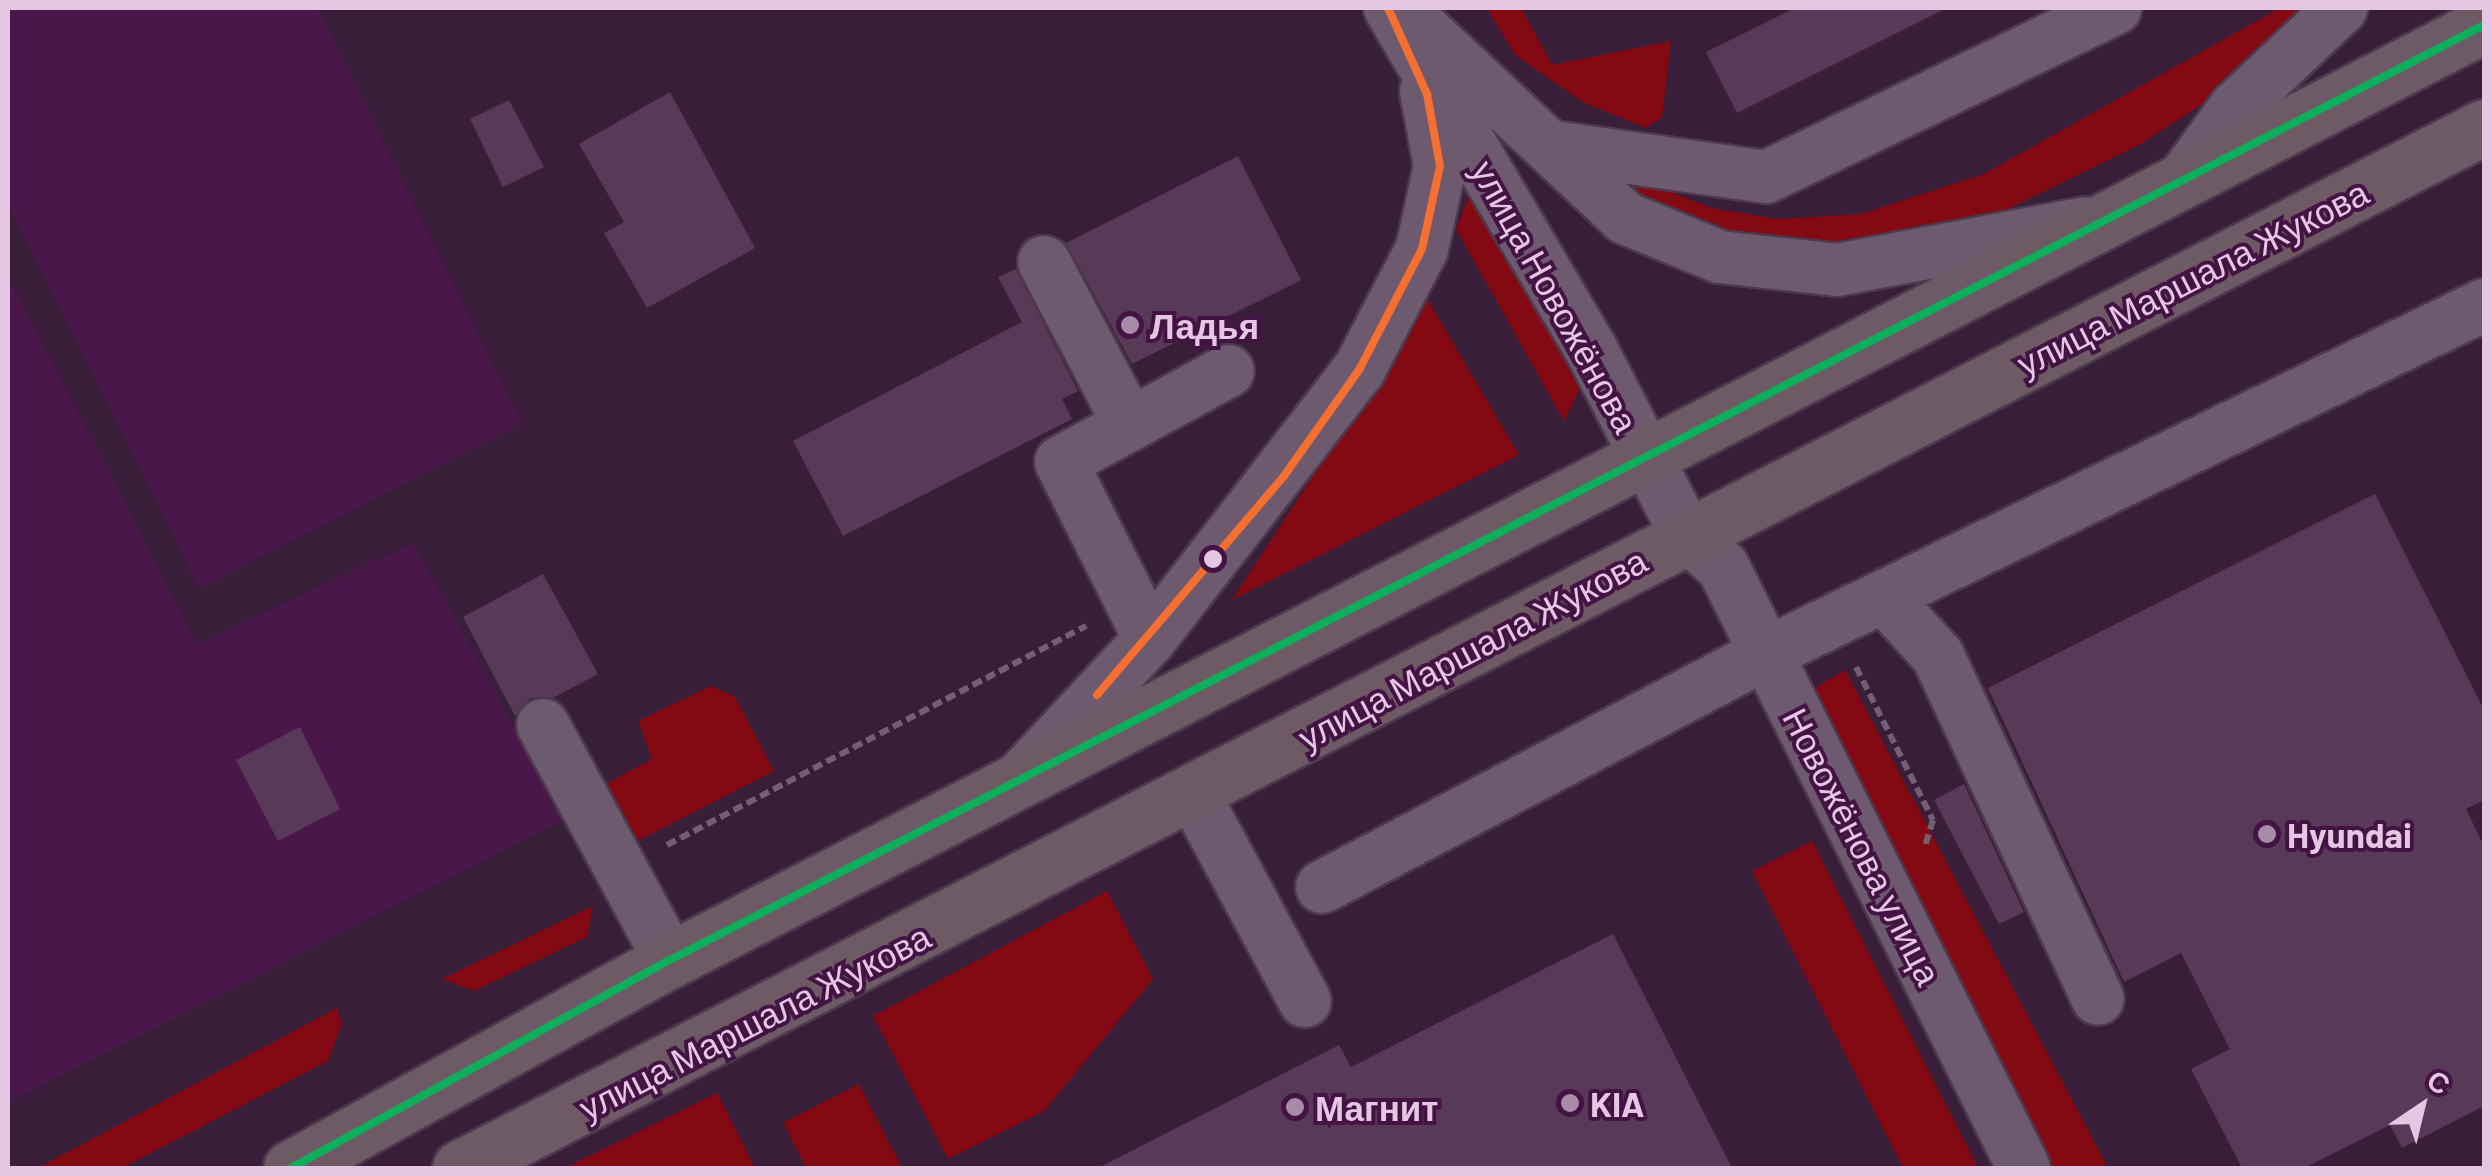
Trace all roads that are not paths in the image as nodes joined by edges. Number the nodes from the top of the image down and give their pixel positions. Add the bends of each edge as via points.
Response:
1 (1389, 8) edge
2 (1399, 8) edge
3 (2115, 8) edge
4 (2341, 8) edge
5 (2484, 25) edge
6 (2484, 127) edge
7 (1553, 148) junction
8 (2187, 174) junction
9 (2091, 222) junction
10 (1044, 262) dead end
11 (2484, 306) edge
12 (1228, 371) dead end
13 (1130, 425) junction
14 (1644, 453) junction
15 (1687, 536) junction
16 (1885, 598) junction
17 (1140, 621) junction
18 (1767, 653) junction
19 (543, 725) dead end
20 (1021, 778) junction
21 (1194, 795) junction
22 (1322, 887) dead end
23 (670, 960) junction
24 (1305, 1000) dead end
25 (2098, 1000) dead end
26 (291, 1168) edge
27 (460, 1168) edge
28 (2024, 1168) edge

1 - 14 street, улица Новожёнова
1 - 17 street via 1427,94 1440,166 1422,249 1306,446
2 - 7 street
3 - 7 street via 1766,177 1680,170 1587,145
4 - 8 street via 2234,108
5 - 8 main road
6 - 15 main road, улица Маршала Жукова
7 - 9 street via 1625,218 1720,257 1837,270
8 - 9 main road
9 - 14 main road
10 - 13 street
11 - 16 street
12 - 13 street
13 - 17 street via 1061,462
14 - 15 street, улица Новожёнова
14 - 20 main road
15 - 18 street, Новожёнова улица via 1723,567
15 - 21 main road, улица Маршала Жукова
16 - 18 street
16 - 25 street via 1938,656
17 - 20 street
18 - 22 street
18 - 28 street, Новожёнова улица
19 - 23 street
20 - 23 main road
21 - 24 street
21 - 27 main road, улица Маршала Жукова
23 - 26 main road

